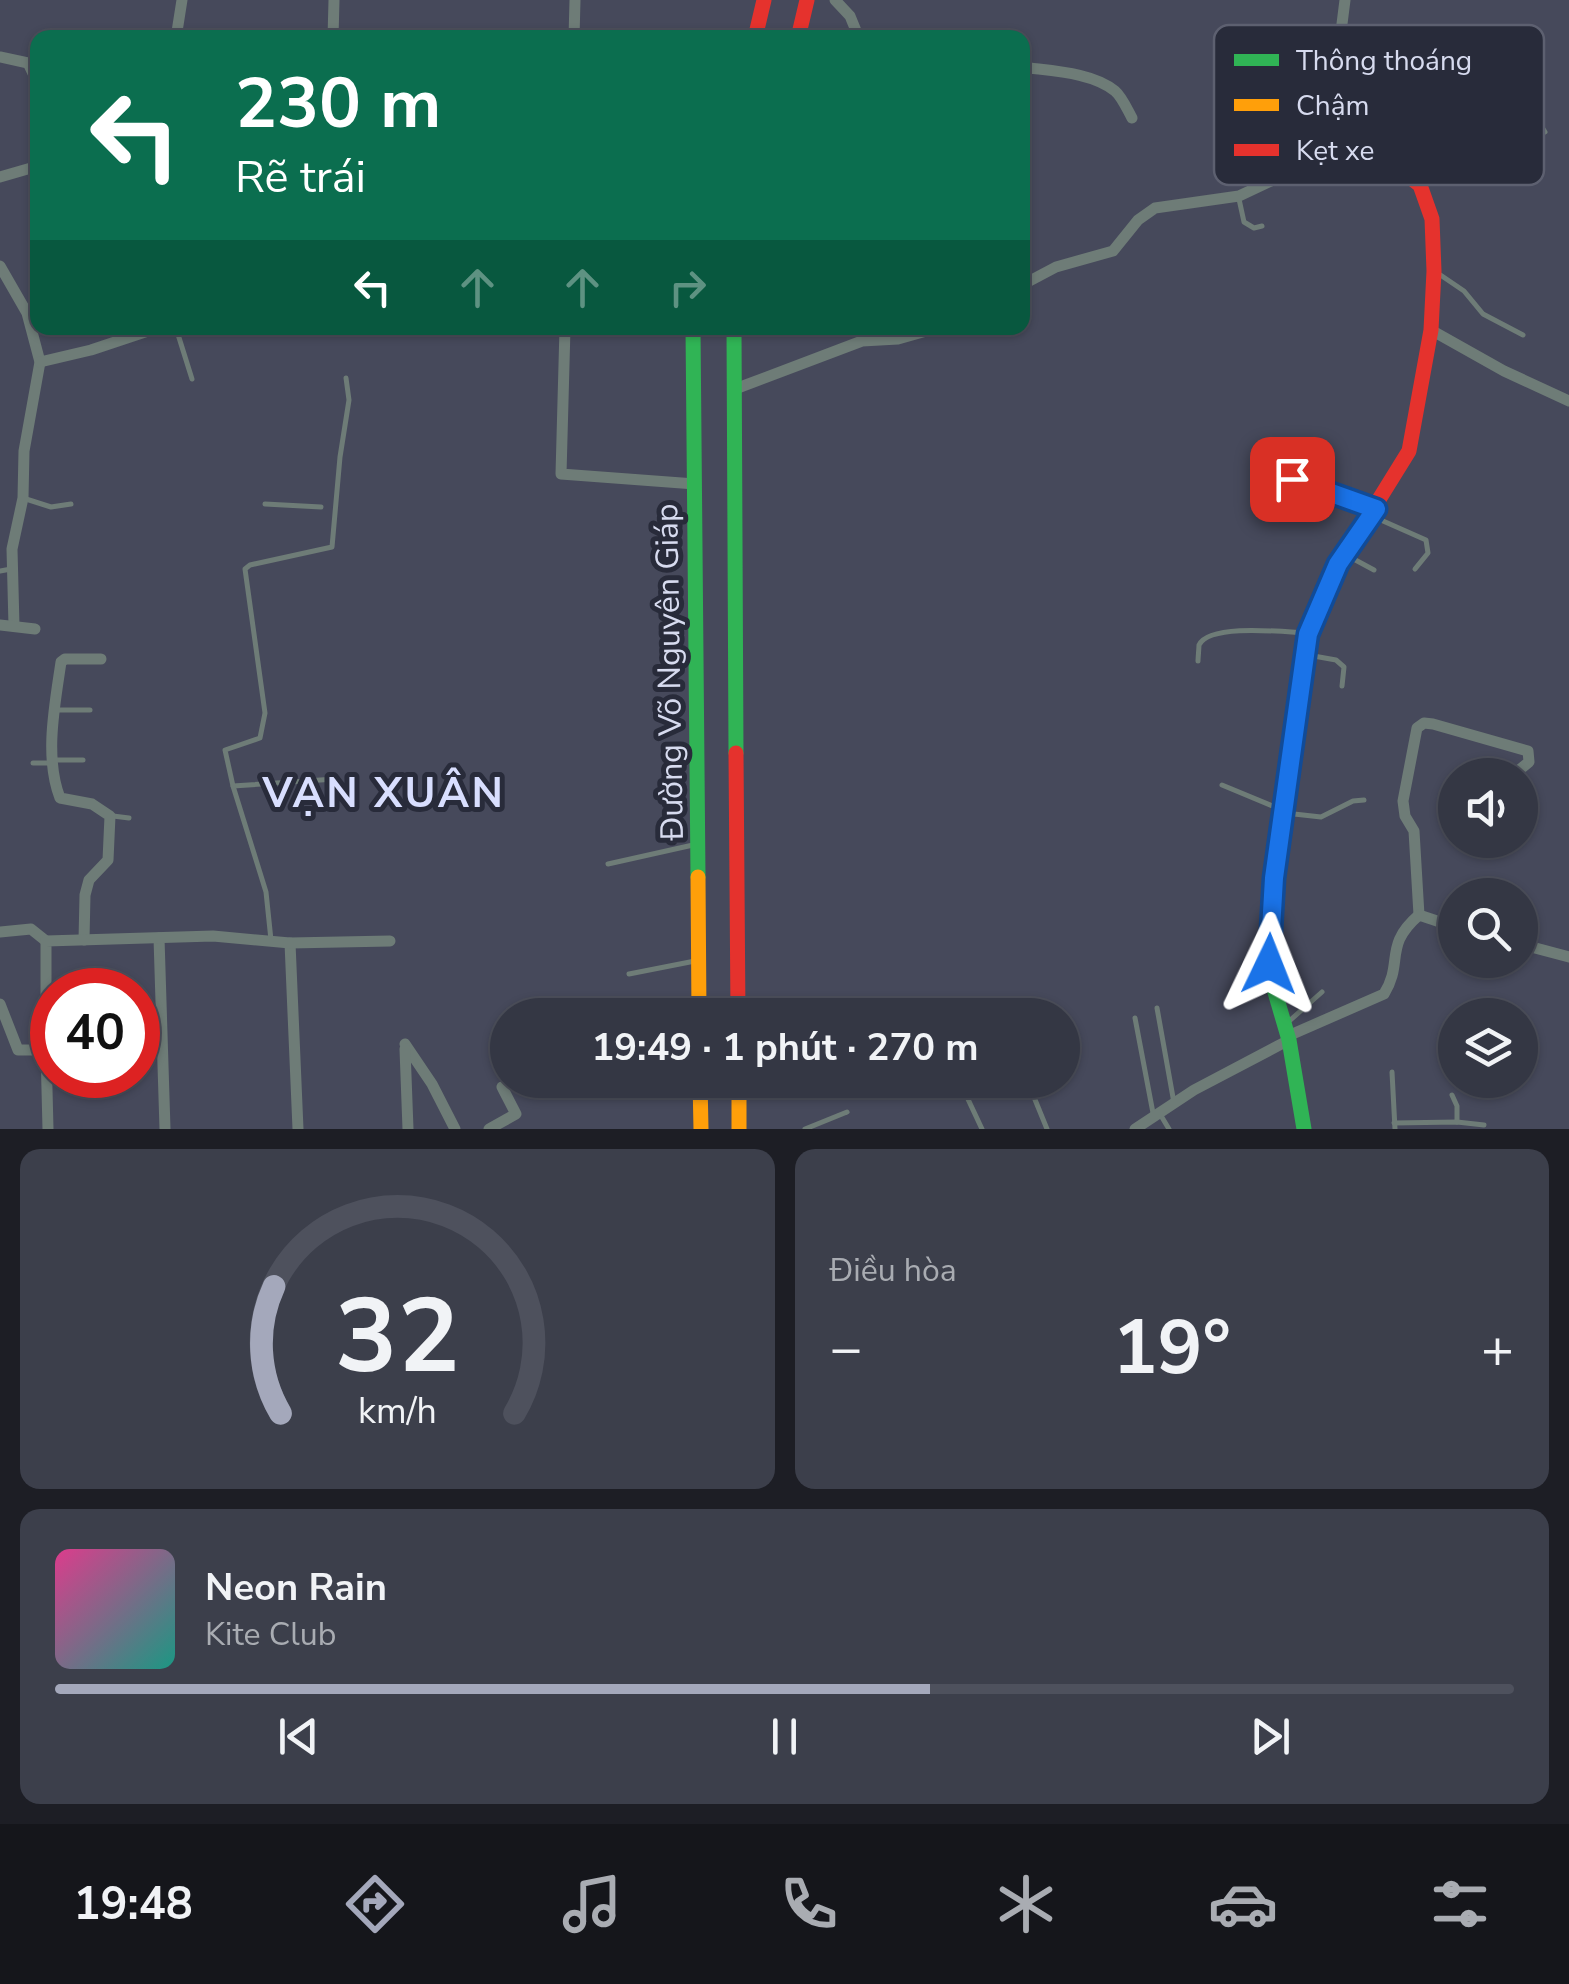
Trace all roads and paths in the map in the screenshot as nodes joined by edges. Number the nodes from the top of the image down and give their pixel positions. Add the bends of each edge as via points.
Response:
1 (182, 0) edge
2 (334, 0) edge
3 (575, 0) edge
4 (764, 0) edge
5 (806, 0) edge
6 (836, 0) edge
7 (1346, 0) edge
8 (1343, 25) edge
9 (177, 30) edge
10 (332, 30) edge
11 (574, 30) edge
12 (757, 30) edge
13 (800, 30) edge
14 (856, 30) edge
15 (0, 58) edge
16 (30, 67) edge
17 (1030, 68) edge
18 (1132, 118) dead end
19 (30, 168) edge
20 (0, 177) edge
21 (1262, 185) edge
22 (1419, 185) edge
23 (1239, 196) junction
24 (1262, 226) dead end
25 (0, 266) edge
26 (1434, 271) junction
27 (1030, 282) edge
28 (30, 324) edge
29 (1431, 330) junction
30 (33, 335) edge
31 (136, 335) edge
32 (178, 335) edge
33 (565, 335) edge
34 (693, 335) edge
35 (734, 335) edge
36 (877, 335) edge
37 (888, 335) edge
38 (912, 335) edge
39 (1523, 335) dead end
40 (40, 362) junction
41 (346, 378) dead end
42 (192, 380) dead end
43 (1569, 386) edge
44 (735, 389) junction
45 (1566, 400) edge
46 (1292, 479) dead end
47 (694, 484) junction
48 (23, 498) junction
49 (71, 504) dead end
50 (265, 504) dead end
51 (321, 507) dead end
52 (1374, 512) junction
53 (1345, 554) junction
54 (1415, 568) dead end
55 (5, 570) edge
56 (1374, 570) dead end
57 (0, 625) edge
58 (14, 626) junction
59 (36, 629) dead end
60 (1308, 634) junction
61 (1305, 655) junction
62 (101, 660) dead end
63 (1198, 661) dead end
64 (1342, 686) dead end
65 (55, 710) junction
66 (90, 710) dead end
67 (1529, 758) edge
68 (83, 760) dead end
69 (53, 762) junction
70 (33, 763) dead end
71 (335, 779) dead end
72 (1222, 785) dead end
73 (233, 786) junction
74 (1364, 800) dead end
75 (1282, 812) junction
76 (110, 816) junction
77 (129, 818) dead end
78 (698, 844) junction
79 (608, 864) dead end
80 (1419, 915) junction
81 (1438, 922) edge
82 (0, 932) edge
83 (159, 938) junction
84 (84, 940) junction
85 (271, 940) junction
86 (46, 941) junction
87 (290, 942) junction
88 (390, 942) dead end
89 (1538, 948) edge
90 (1568, 956) edge
91 (699, 960) junction
92 (46, 968) edge
93 (629, 974) dead end
94 (1322, 992) dead end
95 (699, 998) edge
96 (738, 998) edge
97 (0, 1004) edge
98 (1158, 1008) dead end
99 (1135, 1018) dead end
100 (1288, 1034) junction
101 (30, 1050) edge
102 (1392, 1072) dead end
103 (47, 1098) edge
104 (508, 1098) edge
105 (700, 1098) edge
106 (739, 1098) edge
107 (967, 1098) edge
108 (1034, 1098) edge
109 (1453, 1098) edge
110 (1174, 1103) junction
111 (847, 1112) dead end
112 (1156, 1115) junction
113 (1458, 1122) junction
114 (1484, 1125) dead end
115 (1394, 1126) edge
116 (48, 1129) edge
117 (165, 1129) edge
118 (298, 1129) edge
119 (408, 1129) edge
120 (455, 1129) edge
121 (489, 1129) edge
122 (700, 1129) edge
123 (739, 1129) edge
124 (805, 1129) edge
125 (982, 1129) edge
126 (1047, 1129) edge
127 (1135, 1129) edge
128 (1169, 1129) edge
129 (1304, 1129) edge

1 - 9 street
2 - 10 street
3 - 11 street
4 - 12 main road
5 - 13 main road
6 - 14 street
7 - 8 street
15 - 16 street
17 - 18 street via 1103,85 1116,92
19 - 20 street
21 - 23 street
22 - 26 main road via 1432,220
23 - 24 lane via 1244,222
23 - 27 street via 1155,208 1113,250
25 - 28 street
26 - 29 main road
26 - 39 lane via 1483,314
29 - 45 street
29 - 52 main road via 1409,452
30 - 40 street
31 - 40 street
32 - 42 lane
33 - 47 street via 561,474
34 - 47 main road, Đường Võ Nguyên Giáp
35 - 44 main road, Đường Võ Nguyên Giáp
36 - 44 street
37 - 38 street
40 - 48 street
41 - 73 lane via 335,541 329,550 245,569 265,713 260,738 225,750
43 - 45 lane
44 - 96 main road, Đường Võ Nguyên Giáp
46 - 52 lane
47 - 78 main road, Đường Võ Nguyên Giáp
48 - 49 lane via 51,507
48 - 55 street
50 - 51 lane
52 - 53 main road
52 - 54 lane via 1426,540 1428,553
53 - 56 lane
53 - 60 main road
55 - 58 street
57 - 58 street
58 - 59 street
60 - 61 main road
60 - 63 lane via 1216,635 1199,646
61 - 64 lane via 1336,660 1346,673
61 - 75 main road
62 - 65 street via 61,662
65 - 66 lane
65 - 69 street
67 - 80 street via 1528,751 1432,724 1416,728 1403,801 1414,831
68 - 69 lane
69 - 70 lane
69 - 76 street via 60,798 92,804
71 - 73 lane
72 - 75 lane
73 - 85 lane via 266,892
74 - 75 lane via 1321,817
75 - 100 main road via 1269,964
76 - 77 lane
76 - 84 street via 108,860 89,880 85,896
78 - 79 lane
78 - 91 main road, Đường Võ Nguyên Giáp
80 - 81 street
80 - 100 street via 1398,935 1384,994
82 - 86 street via 31,930
83 - 84 street
83 - 85 street
83 - 117 street
84 - 86 street
85 - 87 street
86 - 92 street
87 - 88 street
87 - 118 street
89 - 90 street
91 - 93 lane
91 - 95 main road, Đường Võ Nguyên Giáp
94 - 100 lane
97 - 101 street via 18,1050
98 - 110 lane
99 - 112 lane
100 - 110 street
100 - 129 main road
102 - 115 lane
103 - 116 street
104 - 121 street via 516,1114
105 - 122 main road
106 - 123 main road
107 - 125 lane
108 - 126 lane
109 - 113 lane
110 - 112 street
111 - 124 lane
112 - 127 street
112 - 128 lane
113 - 114 lane
113 - 115 lane
119 - 120 street via 405,1044

